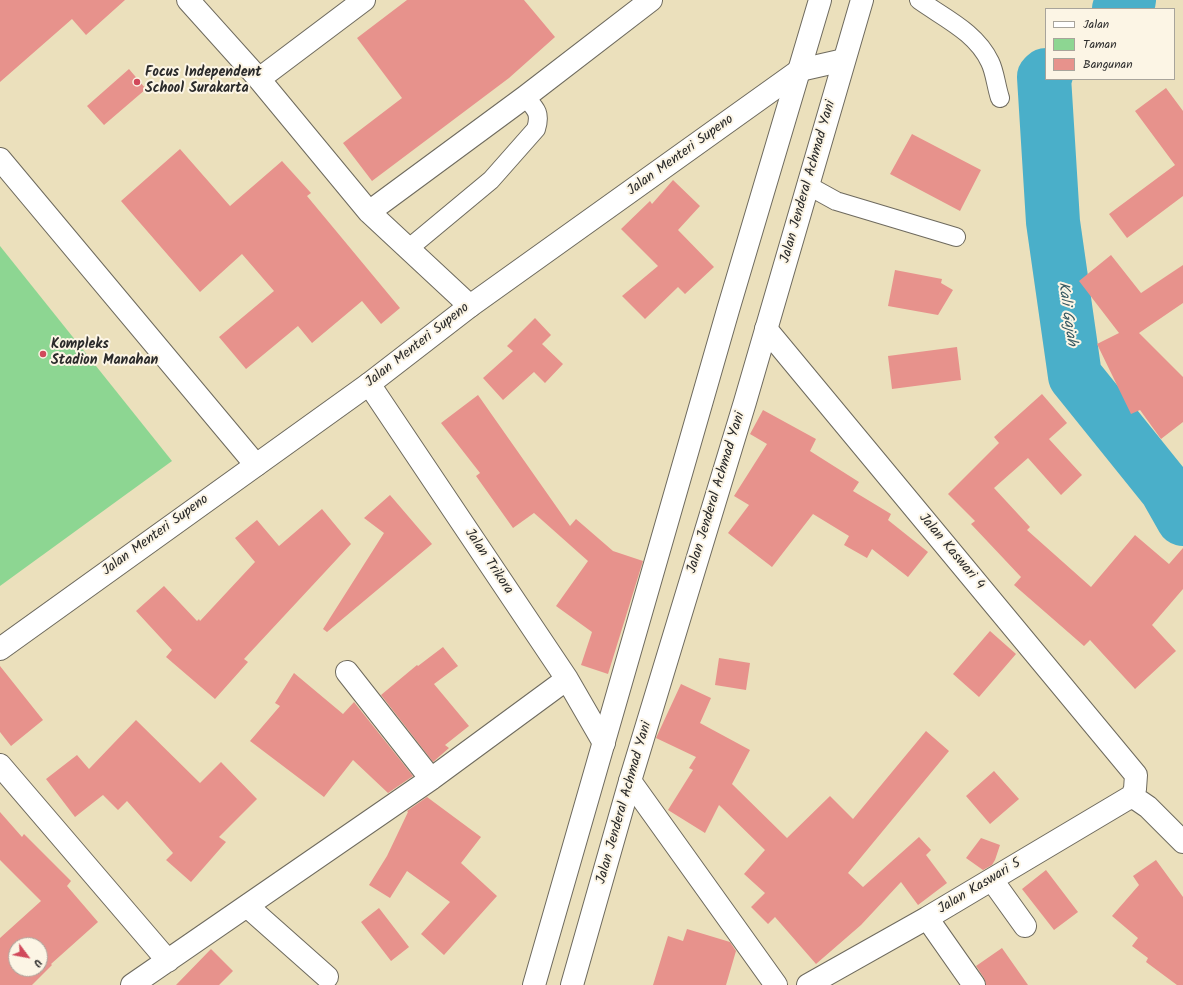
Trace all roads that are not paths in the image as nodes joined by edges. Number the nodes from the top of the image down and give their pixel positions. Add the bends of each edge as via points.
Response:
1 (188, 0) edge
2 (364, 0) edge
3 (652, 0) edge
4 (820, 0) edge
5 (862, 0) edge
6 (918, 0) edge
7 (844, 60) junction
8 (800, 70) junction
9 (259, 79) junction
10 (525, 97) junction
11 (1000, 98) dead end
12 (0, 159) edge
13 (807, 185) junction
14 (369, 212) junction
15 (956, 237) dead end
16 (408, 248) junction
17 (470, 306) junction
18 (766, 329) junction
19 (369, 384) junction
20 (256, 465) junction
21 (0, 648) edge
22 (347, 672) dead end
23 (566, 679) junction
24 (604, 743) junction
25 (0, 765) edge
26 (431, 778) junction
27 (630, 781) junction
28 (1134, 785) junction
29 (1183, 842) edge
30 (992, 880) junction
31 (247, 906) junction
32 (927, 918) junction
33 (1025, 926) dead end
34 (168, 961) junction
35 (327, 977) dead end
36 (132, 985) edge
37 (534, 985) edge
38 (572, 985) edge
39 (776, 985) edge
40 (808, 985) edge
41 (974, 985) edge

1 - 9 street
2 - 9 street
3 - 10 street
4 - 8 street
5 - 7 street, Jalan Jenderal Achmad Yani
6 - 11 lane via 963,29 976,42 990,62
7 - 8 street, Jalan Menteri Supeno
7 - 13 street, Jalan Jenderal Achmad Yani
8 - 17 street, Jalan Menteri Supeno
8 - 24 street
9 - 14 street
10 - 14 street
10 - 16 lane via 537,110 539,119 536,129 491,180
12 - 20 street
13 - 15 lane via 836,201
13 - 18 street, Jalan Jenderal Achmad Yani
14 - 16 street
16 - 17 street
17 - 19 street, Jalan Menteri Supeno
18 - 27 street, Jalan Jenderal Achmad Yani
18 - 28 street, Jalan Kaswari 4
19 - 20 street, Jalan Menteri Supeno
19 - 23 street, Jalan Trikora
20 - 21 street, Jalan Menteri Supeno
22 - 26 street
23 - 24 street, Jalan Trikora
23 - 26 street
24 - 37 street
25 - 34 street
26 - 31 street
27 - 38 street, Jalan Jenderal Achmad Yani
27 - 39 street
28 - 29 street, Jalan Kaswari 4 via 1148,807
28 - 30 street, Jalan Kaswari 5
30 - 32 street, Jalan Kaswari 5
30 - 33 street
31 - 34 street
31 - 35 street
32 - 40 street, Jalan Kaswari 5
32 - 41 street
34 - 36 street

